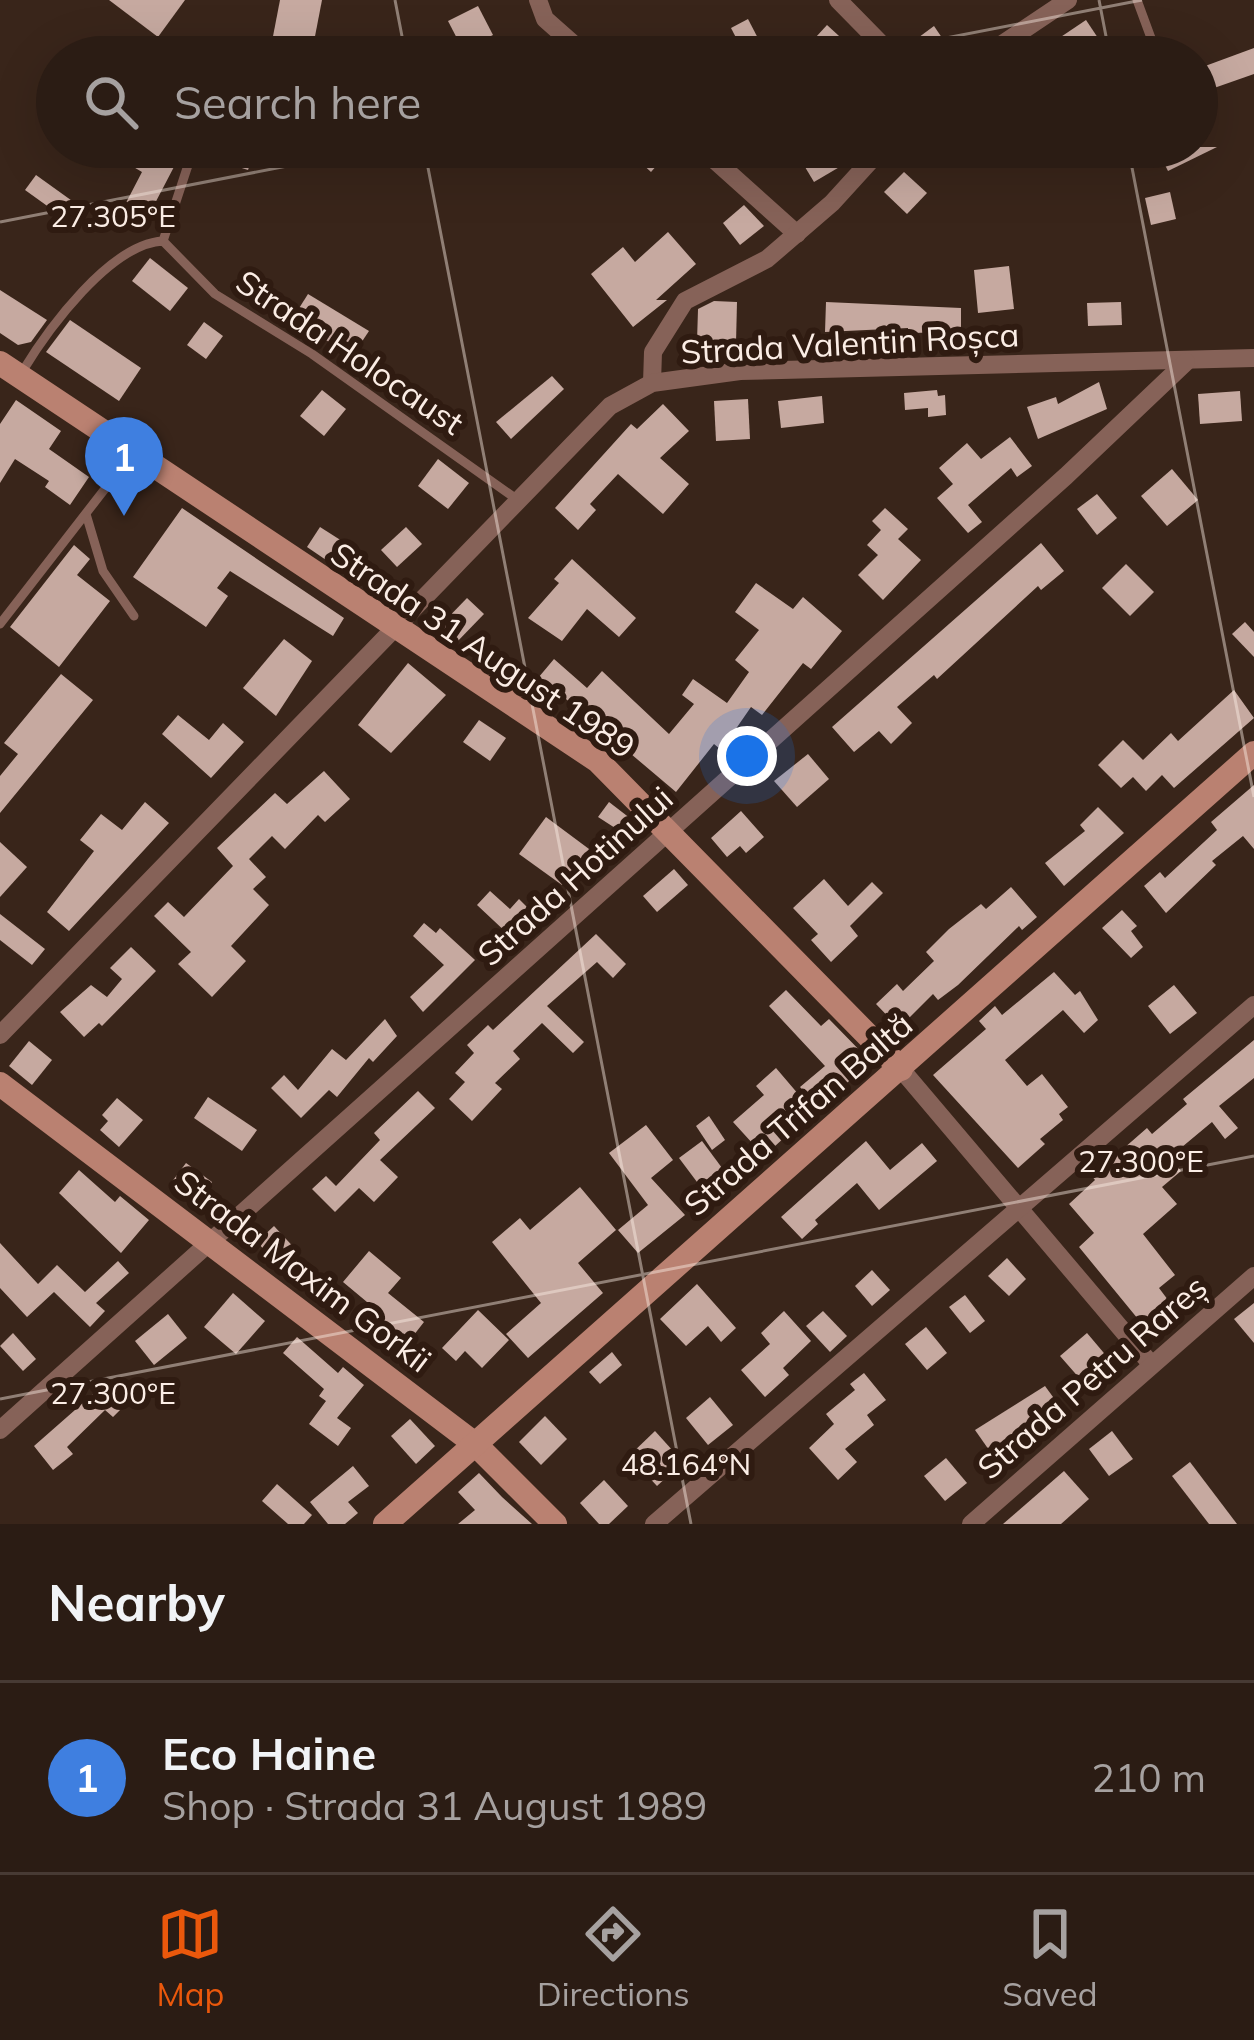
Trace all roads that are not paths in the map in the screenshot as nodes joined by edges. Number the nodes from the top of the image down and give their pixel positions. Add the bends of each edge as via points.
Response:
1 (538, 0) edge
2 (838, 0) edge
3 (1068, 0) edge
4 (1137, 0) edge
5 (564, 36) edge
6 (873, 36) edge
7 (1014, 36) edge
8 (1150, 36) edge
9 (187, 168) edge
10 (723, 168) edge
11 (863, 168) edge
12 (797, 234) junction
13 (163, 241) junction
14 (1254, 358) edge
15 (1186, 362) junction
16 (9, 370) edge
17 (652, 383) junction
18 (132, 454) junction
19 (515, 498) junction
20 (86, 513) junction
21 (134, 616) dead end
22 (0, 624) edge
23 (394, 628) junction
24 (1254, 753) edge
25 (671, 830) junction
26 (1254, 1005) edge
27 (0, 1035) edge
28 (902, 1069) junction
29 (0, 1084) edge
30 (1022, 1210) junction
31 (211, 1241) junction
32 (1254, 1276) edge
33 (1150, 1364) junction
34 (0, 1430) edge
35 (476, 1444) junction
36 (385, 1524) edge
37 (555, 1524) edge
38 (654, 1524) edge
39 (971, 1524) edge

1 - 5 street
2 - 6 street
3 - 7 street
4 - 8 lane
9 - 13 lane
10 - 12 street
11 - 12 street
12 - 17 street via 741,276 685,301 652,352
13 - 16 lane via 104,270
13 - 19 lane, Strada Holocaust via 215,294
14 - 15 street, Strada Valentin Roșca
15 - 17 street, Strada Valentin Roșca via 740,371
15 - 25 street, Strada Hotinului
16 - 18 street, Strada 31 August 1989
17 - 19 street, Strada Valentin Roșca via 610,406
18 - 20 lane
18 - 23 street, Strada 31 August 1989
19 - 23 street, Strada Valentin Roșca
20 - 21 lane via 104,571
20 - 22 lane
23 - 25 street, Strada 31 August 1989 via 598,761
23 - 27 street, Strada Valentin Roșca
24 - 28 street, Strada Trifan Baltă
25 - 28 street, Strada 31 August 1989
25 - 31 street, Strada Hotinului
26 - 30 street
28 - 30 street, Strada 31 August 1989
28 - 35 street, Strada Trifan Baltă
29 - 31 street, Strada Maxim Gorkii
30 - 33 street, Strada 31 August 1989
30 - 38 street
31 - 34 street, Strada Hotinului
31 - 35 street, Strada Maxim Gorkii
32 - 33 street, Strada Petru Rareș
33 - 39 street, Strada Petru Rareș
35 - 36 street, Strada Trifan Baltă
35 - 37 street, Strada Maxim Gorkii

